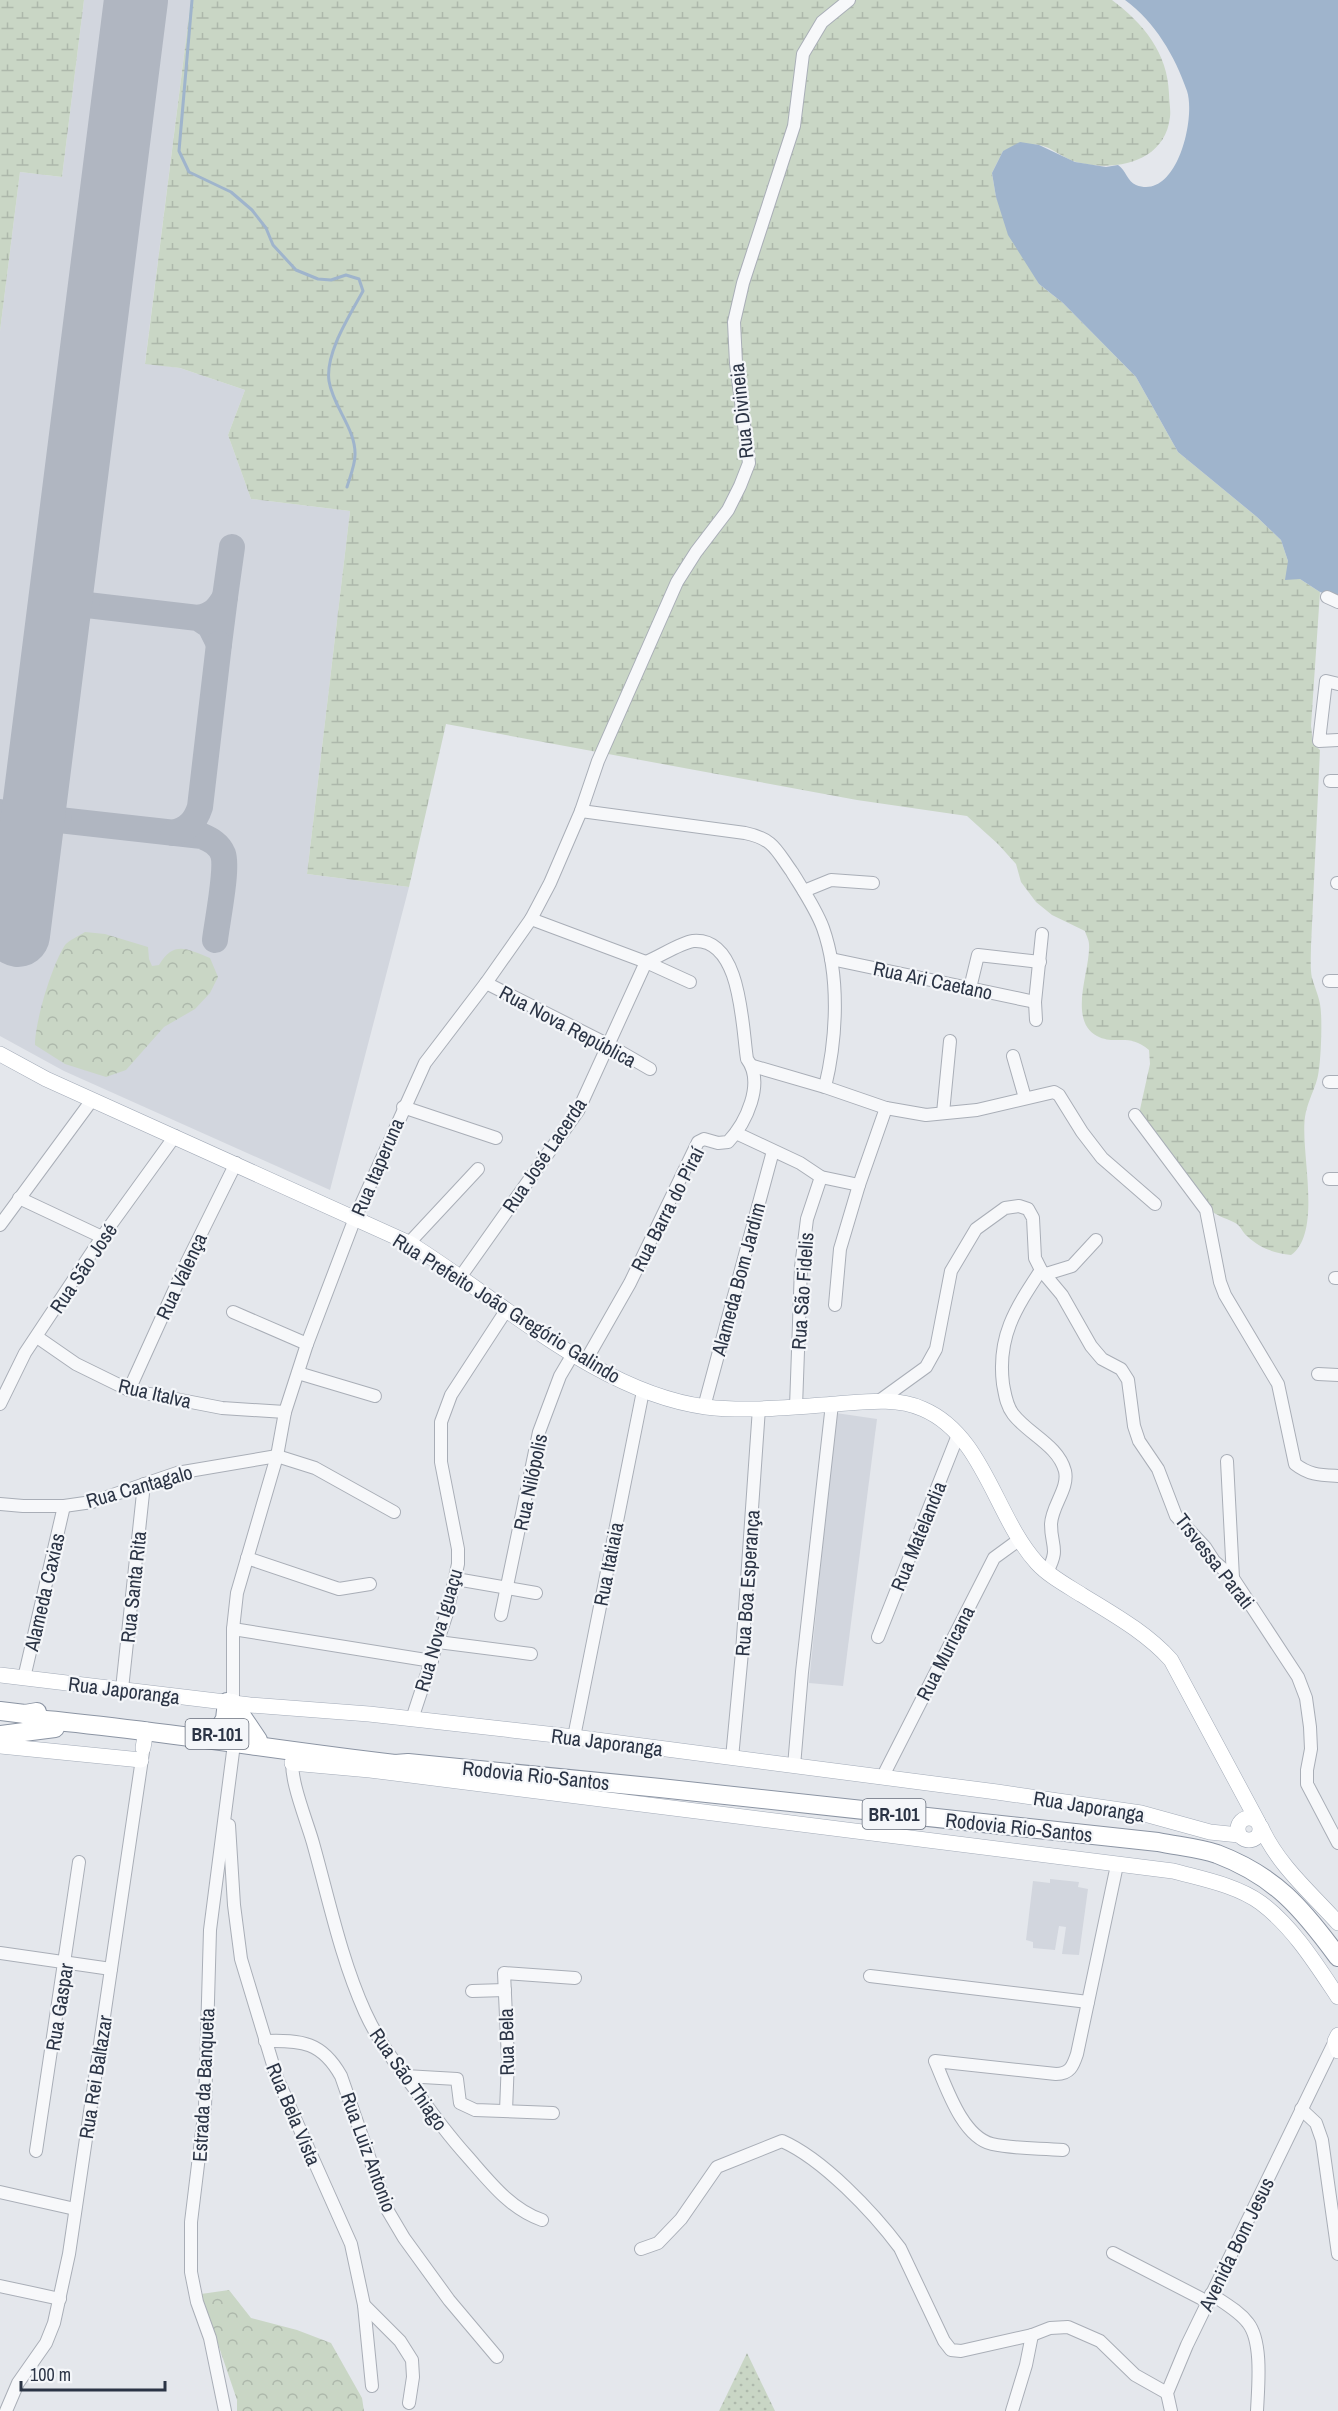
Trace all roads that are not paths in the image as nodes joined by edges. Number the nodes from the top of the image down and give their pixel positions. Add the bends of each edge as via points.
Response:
1 (849, 0) edge
2 (1332, 682) edge
3 (1338, 740) edge
4 (581, 811) junction
5 (873, 884) dead end
6 (804, 891) junction
7 (531, 920) junction
8 (1042, 934) dead end
9 (831, 959) junction
10 (646, 962) junction
11 (1040, 962) junction
12 (690, 982) dead end
13 (486, 984) junction
14 (970, 988) junction
15 (1035, 1002) junction
16 (1036, 1020) dead end
17 (951, 1041) dead end
18 (607, 1044) junction
19 (1013, 1056) dead end
20 (4, 1058) edge
21 (753, 1066) junction
22 (650, 1069) dead end
23 (825, 1087) junction
24 (1025, 1098) junction
25 (92, 1100) junction
26 (403, 1107) junction
27 (886, 1108) junction
28 (943, 1113) junction
29 (1135, 1115) dead end
30 (736, 1133) junction
31 (175, 1136) junction
32 (496, 1138) dead end
33 (773, 1151) junction
34 (236, 1164) junction
35 (478, 1169) dead end
36 (821, 1177) junction
37 (859, 1185) junction
38 (19, 1198) junction
39 (1155, 1204) dead end
40 (355, 1218) junction
41 (0, 1225) edge
42 (102, 1237) junction
43 (1096, 1240) dead end
44 (409, 1243) junction
45 (1044, 1272) junction
46 (461, 1276) junction
47 (835, 1305) dead end
48 (507, 1309) junction
49 (233, 1312) dead end
50 (37, 1337) junction
51 (307, 1344) junction
52 (579, 1358) junction
53 (298, 1373) junction
54 (1318, 1374) dead end
55 (1338, 1374) edge
56 (129, 1390) junction
57 (643, 1391) junction
58 (375, 1396) dead end
59 (879, 1401) junction
60 (0, 1404) edge
61 (832, 1404) junction
62 (704, 1407) junction
63 (796, 1407) junction
64 (759, 1408) junction
65 (285, 1412) junction
66 (958, 1435) junction
67 (277, 1456) junction
68 (1227, 1461) dead end
69 (1338, 1476) edge
70 (144, 1484) junction
71 (0, 1504) edge
72 (64, 1506) junction
73 (393, 1512) dead end
74 (1020, 1539) junction
75 (247, 1558) junction
76 (1047, 1572) junction
77 (1233, 1578) junction
78 (456, 1579) junction
79 (370, 1584) dead end
80 (507, 1588) junction
81 (536, 1593) dead end
82 (501, 1616) dead end
83 (233, 1629) junction
84 (878, 1637) dead end
85 (438, 1642) junction
86 (531, 1654) dead end
87 (432, 1661) junction
88 (0, 1675) edge
89 (24, 1678) junction
90 (122, 1689) junction
91 (239, 1708) junction
92 (0, 1711) edge
93 (25, 1714) junction
94 (412, 1719) junction
95 (92, 1724) junction
96 (216, 1734) junction
97 (0, 1735) edge
98 (574, 1737) junction
99 (257, 1744) junction
100 (144, 1745) junction
101 (0, 1746) edge
102 (233, 1749) junction
103 (294, 1758) junction
104 (732, 1758) junction
105 (408, 1763) junction
106 (794, 1766) junction
107 (882, 1778) junction
108 (227, 1802) junction
109 (1248, 1828) junction
110 (1338, 1843) edge
111 (80, 1862) dead end
112 (1117, 1865) junction
113 (1338, 1923) edge
114 (0, 1953) edge
115 (1338, 1957) edge
116 (66, 1962) junction
117 (111, 1969) junction
118 (870, 1976) dead end
119 (575, 1978) dead end
120 (505, 1990) junction
121 (472, 1991) dead end
122 (1338, 1996) edge
123 (1088, 2002) junction
124 (1337, 2039) edge
125 (265, 2041) junction
126 (1338, 2058) edge
127 (405, 2076) junction
128 (1315, 2080) junction
129 (1301, 2109) junction
130 (506, 2111) junction
131 (553, 2113) dead end
132 (1063, 2150) dead end
133 (36, 2151) dead end
134 (0, 2192) edge
135 (75, 2209) junction
136 (542, 2220) dead end
137 (641, 2249) dead end
138 (1113, 2253) dead end
139 (1338, 2253) edge
140 (0, 2286) edge
141 (1209, 2298) junction
142 (60, 2299) junction
143 (364, 2305) junction
144 (1032, 2335) junction
145 (497, 2356) dead end
146 (372, 2386) dead end
147 (1167, 2393) junction
148 (409, 2403) dead end
149 (6, 2411) edge
150 (225, 2411) edge
151 (1012, 2411) edge
152 (1171, 2411) edge
153 (1257, 2411) edge

1 - 4 street, Rua Divineia via 822,22 803,54 794,126 734,322 749,463 728,510 677,582 603,750
2 - 3 street via 1319,741
4 - 6 street via 756,835 771,842
4 - 7 street, Rua Itaperuna
5 - 6 street via 831,880
6 - 9 street via 823,927
7 - 10 street
7 - 13 street, Rua Itaperuna
8 - 11 street
9 - 14 street, Rua Ari Caetano
9 - 23 street via 833,1044
10 - 12 street
10 - 18 street, Rua José Lacerda
10 - 21 street via 694,941 711,945 724,957 734,973 747,1059
11 - 14 street via 978,955
11 - 15 street
13 - 18 street, Rua Nova República
13 - 26 street, Rua Itaperuna via 424,1063
14 - 15 street, Rua Ari Caetano
15 - 16 street
17 - 28 street
18 - 22 street, Rua Nova República
18 - 46 street, Rua José Lacerda via 578,1111
19 - 24 street
20 - 25 main road, Rua Prefeito João Gregório Galindo
21 - 23 street
21 - 30 street via 751,1101
23 - 27 street
24 - 28 street via 977,1110
24 - 39 street via 1046,1092 1059,1095 1102,1158
25 - 31 main road, Rua Prefeito João Gregório Galindo
25 - 38 street
26 - 32 street
26 - 40 street, Rua Itaperuna
27 - 28 street via 908,1113
27 - 37 street
29 - 69 street via 1206,1210 1225,1294 1278,1384 1295,1464 1305,1472
30 - 33 street
30 - 52 street, Rua Barra do Piraí via 728,1142 704,1138 698,1142 630,1283
31 - 34 main road, Rua Prefeito João Gregório Galindo
31 - 42 street, Rua São José
33 - 36 street
33 - 62 street, Alameda Bom Jardim
34 - 40 main road, Rua Prefeito João Gregório Galindo
34 - 56 street, Rua Valença
35 - 44 street
36 - 37 street
36 - 63 street, Rua São Fidelis via 807,1219 801,1267
37 - 47 street via 840,1249
38 - 41 street
38 - 42 street
40 - 44 main road, Rua Prefeito João Gregório Galindo
40 - 51 street, Rua Itaperuna
42 - 50 street, Rua São José
43 - 45 street via 1072,1266
44 - 46 main road, Rua Prefeito João Gregório Galindo
45 - 59 street, Trsvessa Parati via 1035,1258 1033,1218 1028,1209 1005,1208 976,1229 951,1271 936,1349 926,1367
45 - 76 street via 1017,1306 1002,1352 1005,1399 1013,1414 1061,1460 1065,1474 1052,1524 1056,1553
45 - 77 street, Trsvessa Parati via 1091,1346 1102,1359 1121,1369 1128,1380 1139,1441 1158,1469 1176,1515
46 - 48 main road, Rua Prefeito João Gregório Galindo
48 - 52 main road, Rua Prefeito João Gregório Galindo
48 - 78 street, Rua Nova Iguaçu via 451,1395 441,1422 441,1462 458,1549
49 - 51 street
50 - 56 street, Rua Italva via 76,1364
50 - 60 street, Rua São José
51 - 53 street, Rua Itaperuna
52 - 57 main road, Rua Prefeito João Gregório Galindo
52 - 80 street, Rua Nilópolis via 560,1377 539,1432
53 - 58 street
53 - 65 street, Rua Itaperuna
54 - 55 street
56 - 65 street, Rua Italva via 222,1408
57 - 62 main road, Rua Prefeito João Gregório Galindo
57 - 98 street, Rua Itatiaia
59 - 61 main road, Rua Prefeito João Gregório Galindo
59 - 66 main road, Rua Prefeito João Gregório Galindo via 920,1408 944,1421
61 - 63 main road, Rua Prefeito João Gregório Galindo
61 - 106 street
62 - 64 main road, Rua Prefeito João Gregório Galindo
63 - 64 main road, Rua Prefeito João Gregório Galindo
64 - 104 street, Rua Boa Esperança
65 - 67 street, Rua Itaperuna
66 - 74 main road, Rua Prefeito João Gregório Galindo
66 - 84 street, Rua Matelandia
67 - 70 street, Rua Cantagalo via 177,1473
67 - 73 street via 315,1468
67 - 75 street, Rua Itaperuna
68 - 77 street
70 - 72 street, Rua Cantagalo via 92,1502
70 - 90 street, Rua Santa Rita
71 - 72 street, Rua Cantagalo
72 - 89 street, Alameda Caxias
74 - 76 main road, Rua Prefeito João Gregório Galindo
74 - 107 street, Rua Muricana via 994,1558
75 - 79 street via 339,1588
75 - 83 street, Rua Itaperuna via 237,1593
76 - 109 main road, Rua Prefeito João Gregório Galindo via 1152,1640 1171,1660 1246,1800
77 - 110 street, Trsvessa Parati via 1298,1677 1310,1727 1307,1784
78 - 80 street
78 - 85 street, Rua Nova Iguaçu
80 - 81 street
80 - 82 street, Rua Nilópolis
83 - 87 street
83 - 91 street, Rua Itaperuna
85 - 86 street
85 - 87 street, Rua Nova Iguaçu
87 - 94 street, Rua Nova Iguaçu
88 - 89 main road, Rua Japoranga
89 - 90 main road, Rua Japoranga
90 - 91 main road, Rua Japoranga
91 - 94 main road, Rua Japoranga
91 - 96 highway via 225,1719
91 - 99 highway
92 - 93 highway, Rodovia Rio-Santos / BR-101
93 - 95 highway, Rodovia Rio-Santos / BR-101 via 36,1719
93 - 96 highway, Rodovia Rio-Santos / BR-101 via 40,1711
94 - 98 main road, Rua Japoranga
95 - 97 highway
95 - 100 highway, Rodovia Rio-Santos / BR-101 via 116,1726
96 - 99 highway, Rodovia Rio-Santos / BR-101
98 - 104 main road, Rua Japoranga
99 - 102 highway, Rodovia Rio-Santos / BR-101
99 - 103 highway, Rodovia Rio-Santos
99 - 105 highway, Rodovia Rio-Santos / BR-101 via 396,1757
100 - 101 main road
100 - 102 highway, Rodovia Rio-Santos / BR-101
100 - 117 street, Rua Rei Baltazar
102 - 108 street, Estrada da Banqueta
103 - 105 highway, Rodovia Rio-Santos / BR-101
103 - 112 main road
103 - 127 street, Rua São Thiago via 298,1798 348,1969 365,2013
104 - 106 main road, Rua Japoranga
105 - 115 highway, Rodovia Rio-Santos / BR-101 via 1158,1842 1216,1854 1284,1891 1311,1919
106 - 107 main road, Rua Japoranga
107 - 109 main road, Rua Japoranga via 1141,1813 1210,1832
108 - 125 street, Rua Bela Vista via 241,1959
108 - 150 street, Estrada da Banqueta via 210,1930 205,2107 191,2222 191,2272 210,2337
109 - 113 main road
111 - 116 street, Rua Gaspar
112 - 122 main road via 1173,1871 1221,1884 1260,1903 1288,1929
112 - 123 street
114 - 116 street
116 - 117 street
116 - 133 street, Rua Gaspar
117 - 135 street, Rua Rei Baltazar
118 - 123 street
119 - 120 street, Rua Bela via 504,1973
120 - 121 street
120 - 130 street, Rua Bela
123 - 132 street via 1074,2065 1064,2074 935,2061 971,2132 990,2144
124 - 128 street, Avenida Bom Jesus
125 - 143 street, Rua Bela Vista via 277,2078 351,2244
125 - 145 street, Rua Luiz Antonio via 296,2040 332,2060 342,2076 388,2211 449,2300
126 - 128 street, Avenida Bom Jesus
127 - 130 street via 457,2079 460,2103 475,2110
127 - 136 street, Rua São Thiago via 482,2174 511,2203
128 - 129 street, Avenida Bom Jesus
129 - 139 street via 1316,2123 1322,2140
129 - 141 street, Avenida Bom Jesus
130 - 131 street
134 - 135 street
135 - 142 street, Rua Rei Baltazar
137 - 144 street via 658,2242 681,2219 717,2167 782,2141 827,2171 890,2234 951,2350
138 - 141 street
140 - 142 street
141 - 147 street, Avenida Bom Jesus
141 - 153 street via 1250,2324 1256,2348
142 - 149 street, Rua Rei Baltazar via 46,2343 24,2373
143 - 146 street, Rua Bela Vista
143 - 148 street via 400,2341 412,2360
144 - 147 street via 1068,2326 1083,2332 1100,2341 1134,2376
144 - 151 street
147 - 152 street

